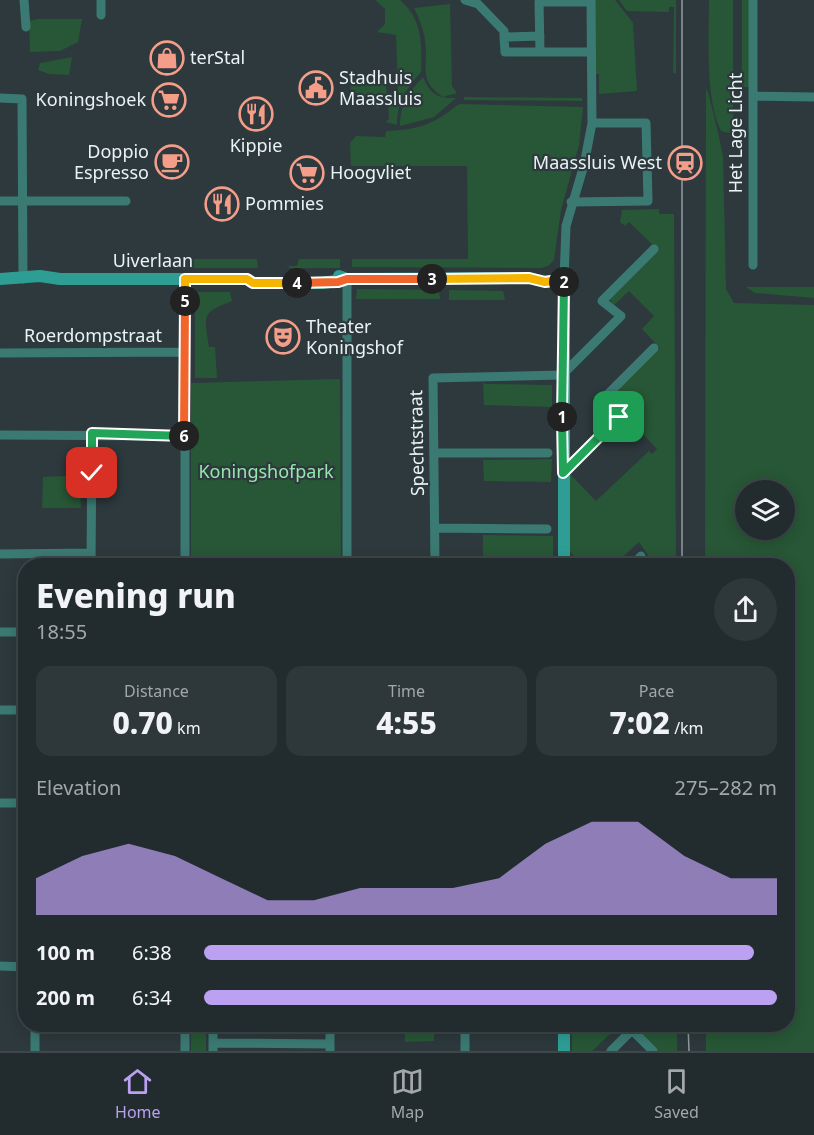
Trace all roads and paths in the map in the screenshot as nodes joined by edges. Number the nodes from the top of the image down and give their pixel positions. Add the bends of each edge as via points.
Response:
1 (24, 0) edge
2 (101, 0) edge
3 (465, 0) edge
4 (753, 0) edge
5 (591, 1) edge
6 (101, 15) dead end
7 (26, 27) dead end
8 (540, 36) junction
9 (504, 37) junction
10 (540, 52) junction
11 (591, 52) junction
12 (753, 96) junction
13 (814, 97) edge
14 (0, 98) edge
15 (592, 123) junction
16 (0, 201) edge
17 (21, 201) junction
18 (126, 201) dead end
19 (571, 202) junction
20 (654, 249) dead end
21 (753, 265) dead end
22 (0, 279) edge
23 (23, 279) junction
24 (185, 279) junction
25 (347, 279) junction
26 (564, 279) junction
27 (654, 348) dead end
28 (185, 352) junction
29 (0, 353) edge
30 (562, 375) junction
31 (92, 433) junction
32 (0, 435) edge
33 (185, 436) junction
34 (434, 453) junction
35 (548, 453) dead end
36 (563, 473) junction
37 (435, 528) junction
38 (548, 529) dead end
39 (91, 553) junction
40 (0, 554) edge
41 (91, 558) edge
42 (185, 558) edge
43 (347, 558) edge
44 (435, 558) edge
45 (564, 558) edge
46 (0, 632) edge
47 (18, 632) edge
48 (0, 710) edge
49 (18, 710) edge
50 (0, 803) edge
51 (18, 803) edge
52 (0, 966) edge
53 (18, 967) edge
54 (35, 1032) edge
55 (185, 1032) edge
56 (330, 1032) edge
57 (465, 1032) edge
58 (564, 1032) edge
59 (630, 1032) edge
60 (634, 1032) edge
61 (213, 1047) edge
62 (330, 1048) edge
63 (35, 1051) edge
64 (185, 1051) edge
65 (465, 1051) edge
66 (564, 1051) edge
67 (611, 1051) edge
68 (653, 1051) edge

1 - 7 street
2 - 6 street
3 - 9 street via 478,4 504,31
4 - 12 street, Het Lage Licht
5 - 8 street via 539,2
5 - 11 street
8 - 9 street
8 - 10 street
9 - 10 street via 505,52
10 - 11 street
11 - 15 street
12 - 13 street
12 - 21 street, Het Lage Licht
14 - 17 street via 22,99
15 - 19 street via 584,165
15 - 19 street via 646,123 648,201
16 - 17 street
17 - 18 street
17 - 23 street
19 - 26 street
20 - 30 street via 602,300 621,316
22 - 23 street, Uiverlaan
23 - 24 street, Uiverlaan via 40,283 60,279
24 - 25 street, Uiverlaan via 323,283
24 - 28 street
25 - 26 street, Uiverlaan
25 - 43 street
26 - 30 street
27 - 36 street via 602,400 619,417
28 - 29 street, Roerdompstraat
28 - 33 street
30 - 34 street, Spechtstraat via 433,378
30 - 36 street
31 - 32 street
31 - 33 street
31 - 39 street
33 - 42 street
34 - 35 street
34 - 37 street, Spechtstraat
36 - 45 street
37 - 38 street
37 - 44 street, Spechtstraat
39 - 40 street
39 - 41 street
46 - 47 street
48 - 49 street
50 - 51 street
52 - 53 street
54 - 63 street
55 - 64 street
56 - 62 street
57 - 65 street
58 - 66 street
59 - 67 street
60 - 68 street
61 - 62 street

